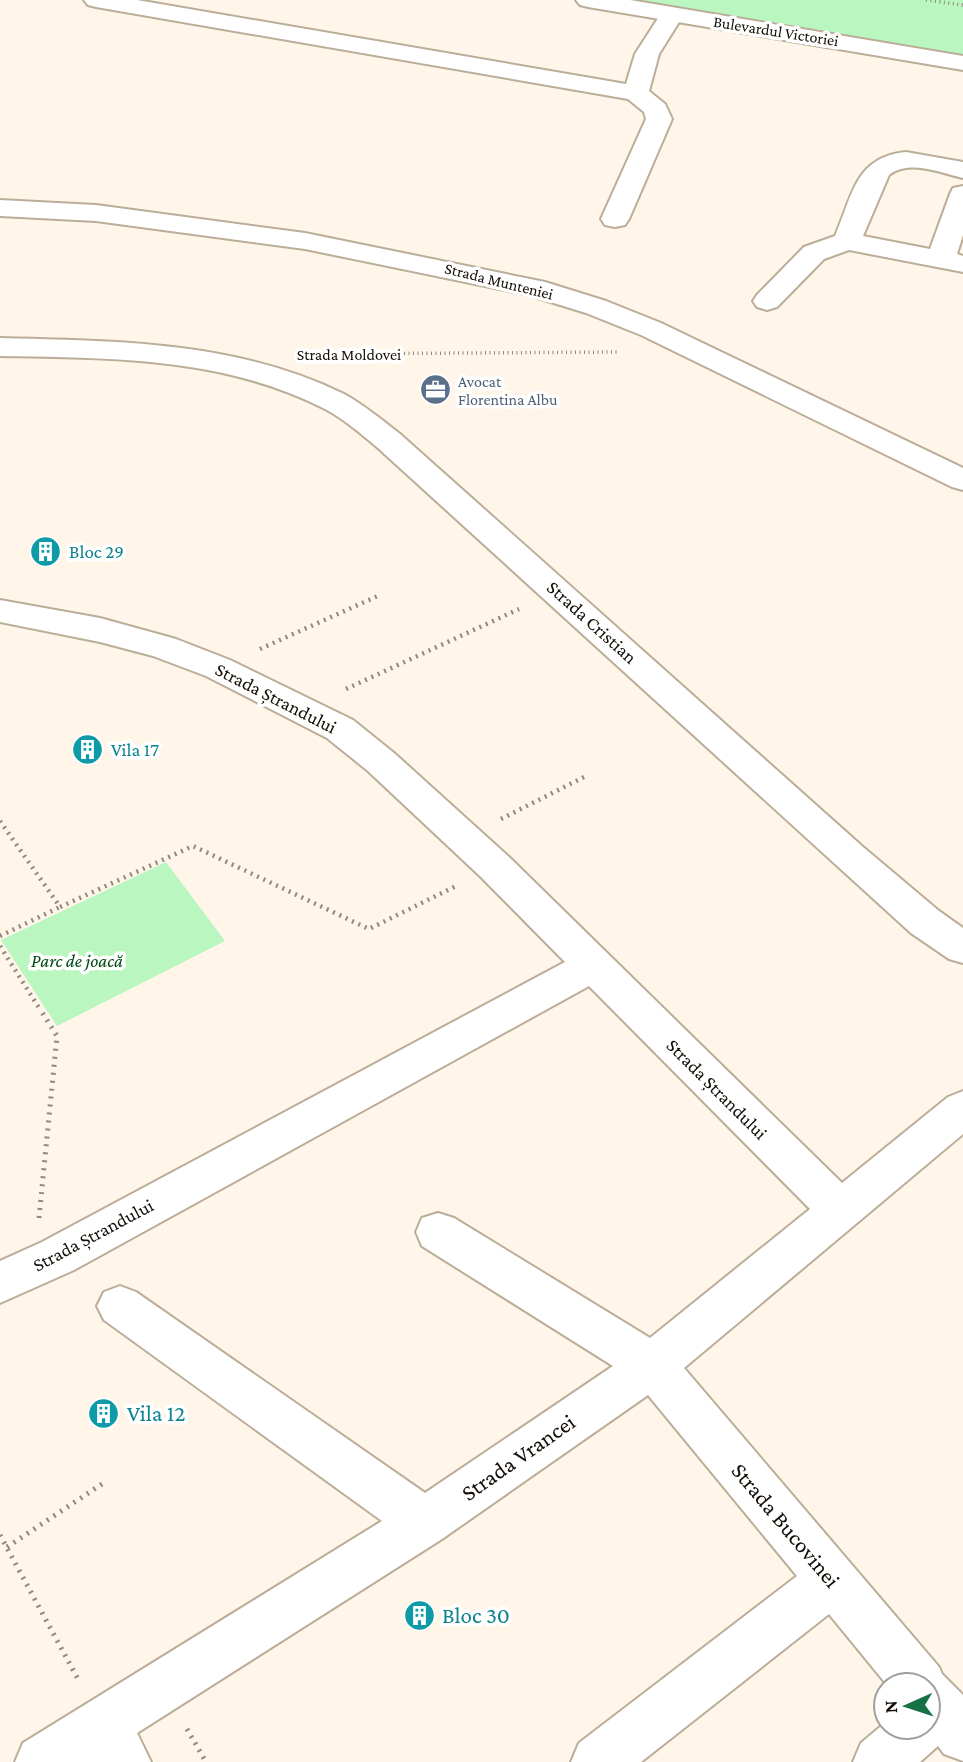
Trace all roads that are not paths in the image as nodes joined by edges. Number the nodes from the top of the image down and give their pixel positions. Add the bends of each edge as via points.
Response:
1 (96, 0) edge
2 (588, 0) edge
3 (672, 14) junction
4 (963, 63) edge
5 (636, 93) junction
6 (913, 136) dead end
7 (963, 145) edge
8 (963, 170) edge
9 (963, 194) edge
10 (0, 208) edge
11 (615, 219) dead end
12 (847, 241) junction
13 (952, 261) edge
14 (767, 301) dead end
15 (0, 347) edge
16 (963, 480) edge
17 (0, 611) edge
18 (963, 948) edge
19 (592, 966) junction
20 (963, 1109) edge
21 (841, 1211) junction
22 (438, 1232) dead end
23 (0, 1283) edge
24 (120, 1306) dead end
25 (652, 1365) junction
26 (425, 1522) junction
27 (832, 1580) junction
28 (902, 1671) edge
29 (902, 1741) edge
30 (113, 1743) edge
31 (42, 1762) edge
32 (598, 1762) edge
33 (880, 1762) edge

1 - 5 street
2 - 3 street, Bulevardul Victoriei
3 - 4 street, Bulevardul Victoriei
3 - 5 street via 648,54
5 - 11 street via 656,108 659,119
6 - 7 street
8 - 12 street via 916,160 883,164
9 - 13 street
10 - 16 street, Strada Munteniei via 96,213 304,241 535,288 596,307 699,351
12 - 13 street
12 - 14 street via 814,253
15 - 18 street, Strada Cristian via 187,355 286,380 334,401 389,441 850,858
17 - 19 street, Strada Ștrandului via 164,647 218,668 340,729 495,867
19 - 21 street, Strada Ștrandului
19 - 23 street, Strada Ștrandului
20 - 21 street, Strada Vrancei
21 - 25 street, Strada Vrancei
22 - 25 street, Strada Bucovinei
24 - 26 street
25 - 26 street, Strada Vrancei
25 - 27 street, Strada Bucovinei
26 - 30 street, Strada Vrancei
27 - 28 street, Strada Bucovinei
27 - 32 street
29 - 33 street
30 - 31 street, Strada Vrancei

